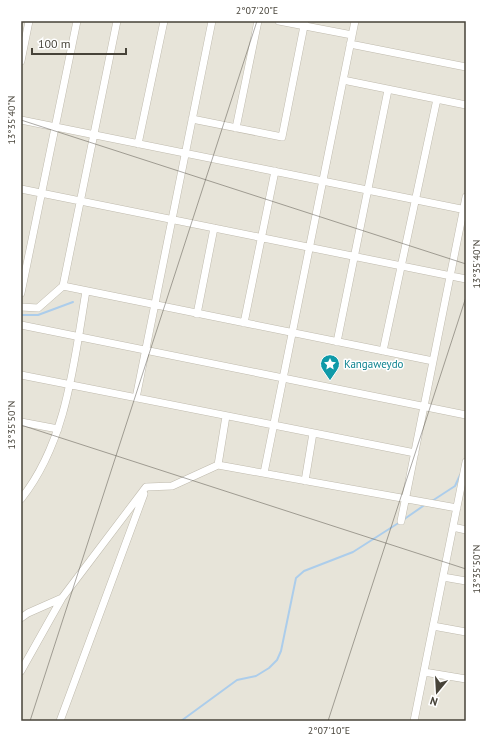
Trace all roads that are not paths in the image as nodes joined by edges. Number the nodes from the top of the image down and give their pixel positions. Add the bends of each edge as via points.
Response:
1 (29, 21) edge
2 (77, 21) edge
3 (116, 21) edge
4 (164, 21) edge
5 (212, 21) edge
6 (258, 21) edge
7 (279, 21) edge
8 (355, 21) edge
9 (305, 23) edge
10 (352, 35) junction
11 (350, 44) junction
12 (21, 61) edge
13 (466, 67) edge
14 (343, 80) junction
15 (388, 90) junction
16 (437, 100) junction
17 (466, 105) edge
18 (192, 119) junction
19 (21, 120) edge
20 (55, 127) junction
21 (236, 128) junction
22 (94, 135) junction
23 (138, 144) junction
24 (185, 154) junction
25 (275, 171) junction
26 (323, 181) junction
27 (21, 189) edge
28 (368, 190) junction
29 (42, 193) junction
30 (466, 197) edge
31 (416, 200) junction
32 (80, 201) junction
33 (465, 210) edge
34 (172, 220) junction
35 (214, 228) junction
36 (262, 238) junction
37 (310, 248) junction
38 (355, 257) junction
39 (402, 266) junction
40 (450, 276) junction
41 (466, 279) edge
42 (63, 286) junction
43 (86, 291) junction
44 (21, 293) edge
45 (155, 305) junction
46 (21, 307) edge
47 (197, 314) junction
48 (244, 323) junction
49 (21, 325) edge
50 (292, 333) junction
51 (78, 336) junction
52 (337, 342) junction
53 (146, 350) junction
54 (384, 351) junction
55 (433, 361) junction
56 (21, 375) edge
57 (283, 378) junction
58 (70, 384) junction
59 (136, 398) junction
60 (424, 406) junction
61 (466, 415) edge
62 (226, 416) junction
63 (21, 422) edge
64 (274, 425) junction
65 (58, 429) junction
66 (314, 433) junction
67 (414, 453) junction
68 (466, 462) edge
69 (218, 465) junction
70 (264, 473) junction
71 (305, 481) junction
72 (146, 487) junction
73 (21, 499) edge
74 (405, 499) junction
75 (457, 508) junction
76 (401, 521) dead end
77 (453, 527) junction
78 (466, 530) edge
79 (443, 577) junction
80 (466, 581) edge
81 (62, 598) junction
82 (21, 618) edge
83 (433, 626) junction
84 (466, 632) edge
85 (21, 671) edge
86 (424, 672) junction
87 (466, 679) edge
88 (60, 721) edge
89 (414, 721) edge

1 - 12 street
2 - 20 street
3 - 22 street
4 - 23 street
5 - 18 street
6 - 21 street
7 - 9 street
8 - 10 street
9 - 10 street
9 - 21 street via 282,137
10 - 11 street
11 - 13 street
11 - 14 street
14 - 15 street
14 - 26 street
15 - 16 street
15 - 28 street
16 - 17 street
16 - 31 street
18 - 21 street
18 - 24 street
19 - 20 street
20 - 22 street
20 - 29 street
22 - 23 street
22 - 32 street
23 - 24 street
24 - 25 street
24 - 34 street
25 - 26 street
25 - 36 street
26 - 28 street
26 - 37 street
27 - 29 street
28 - 31 street
28 - 38 street
29 - 32 street
29 - 44 street
30 - 33 street
31 - 33 street
31 - 39 street
32 - 34 street
32 - 42 street
33 - 40 street
34 - 35 street
34 - 45 street
35 - 36 street
35 - 47 street
36 - 37 street
36 - 48 street
37 - 38 street
37 - 50 street
38 - 39 street
38 - 52 street
39 - 40 street
39 - 54 street
40 - 41 street
40 - 55 street
42 - 43 street
42 - 46 street via 38,308
43 - 45 street
43 - 51 street
45 - 47 street
45 - 53 street
47 - 48 street
48 - 50 street
49 - 51 street
50 - 52 street
50 - 57 street
51 - 53 street
51 - 58 street
52 - 54 street
53 - 57 street
53 - 59 street
54 - 55 street
55 - 60 street
56 - 58 street
57 - 60 street
57 - 64 street
58 - 59 street
58 - 65 street
59 - 62 street
60 - 61 street
60 - 67 street
62 - 64 street
62 - 69 street
63 - 65 street
64 - 66 street
64 - 70 street
65 - 73 street via 46,459
66 - 67 street
66 - 71 street
67 - 74 street
68 - 75 street
69 - 70 street
69 - 72 street via 172,486
70 - 71 street
71 - 74 street
72 - 81 street
72 - 88 street
74 - 75 street
74 - 76 street
75 - 77 street
77 - 78 street
77 - 79 street
79 - 80 street
79 - 83 street
81 - 82 street
81 - 85 street
83 - 84 street
83 - 86 street
86 - 87 street
86 - 89 street

